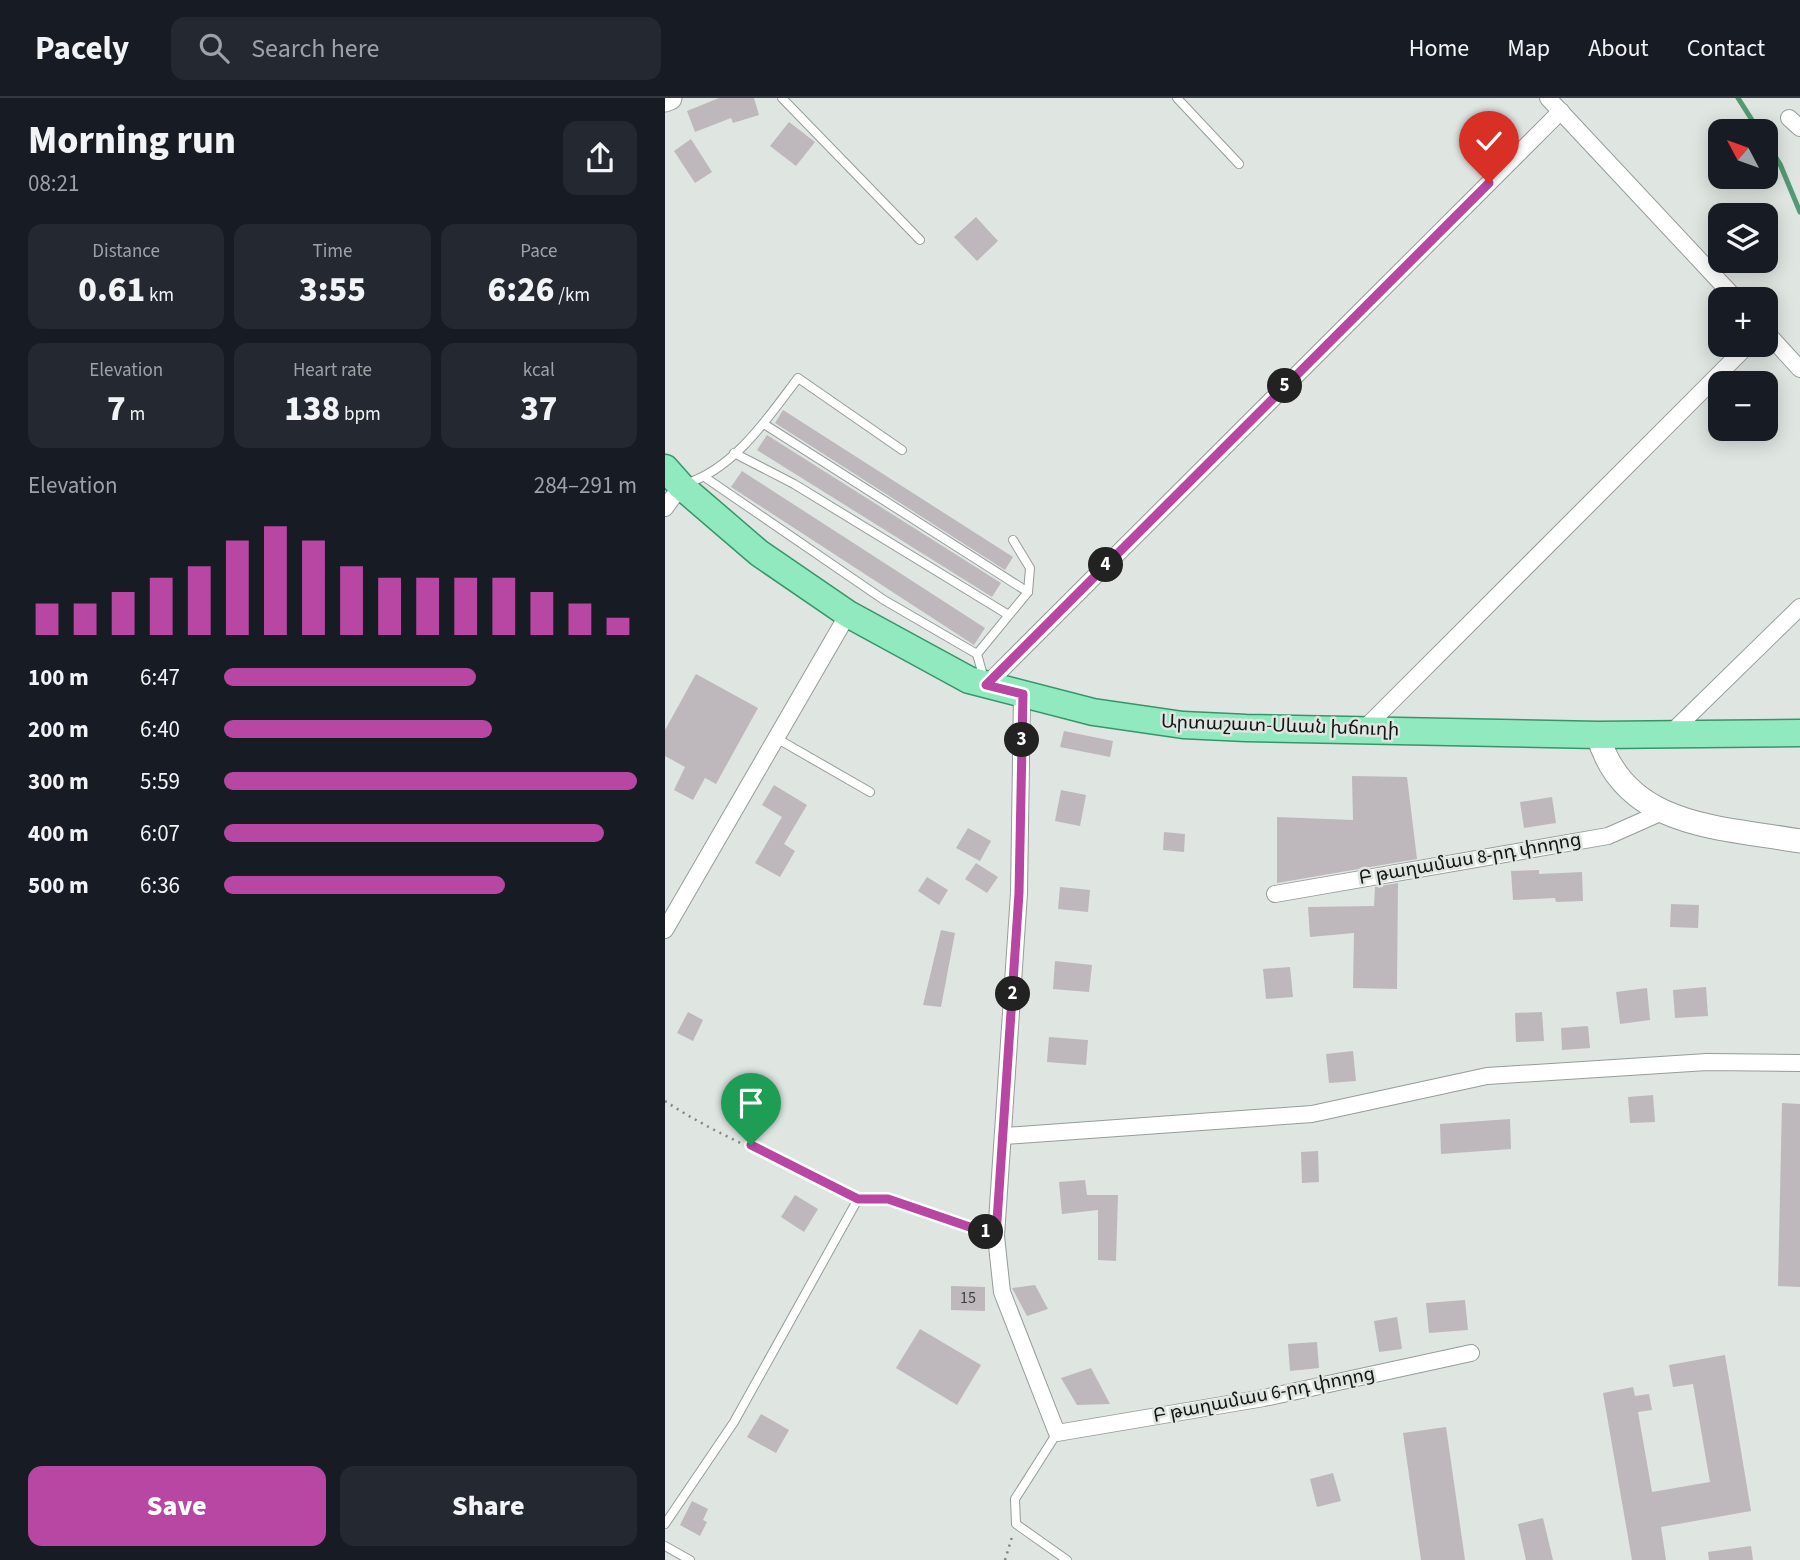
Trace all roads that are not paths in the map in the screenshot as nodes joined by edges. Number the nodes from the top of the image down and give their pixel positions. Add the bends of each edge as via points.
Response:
1 (670, 98) edge
2 (782, 98) edge
3 (1177, 98) edge
4 (1548, 98) edge
5 (665, 100) edge
6 (1561, 111) junction
7 (1239, 164) dead end
8 (920, 240) dead end
9 (1725, 287) edge
10 (1778, 345) edge
11 (1736, 357) edge
12 (1800, 369) edge
13 (764, 424) junction
14 (902, 450) dead end
15 (734, 453) junction
16 (684, 477) edge
17 (665, 508) edge
18 (1013, 540) dead end
19 (1028, 592) junction
20 (1800, 607) edge
21 (848, 614) junction
22 (1007, 614) junction
23 (977, 654) junction
24 (986, 685) junction
25 (1023, 694) junction
26 (1363, 730) junction
27 (1671, 733) junction
28 (1800, 733) edge
29 (1598, 735) junction
30 (776, 738) junction
31 (870, 792) dead end
32 (1660, 813) junction
33 (1800, 841) edge
34 (1275, 894) dead end
35 (665, 930) edge
36 (1800, 1063) edge
37 (1005, 1136) junction
38 (996, 1236) junction
39 (1471, 1353) dead end
40 (1057, 1433) junction
41 (665, 1524) edge
42 (665, 1546) edge
43 (690, 1560) edge
44 (1067, 1560) edge

1 - 5 street
2 - 8 lane
3 - 7 lane
4 - 6 street
6 - 9 street
6 - 24 street
10 - 12 street
11 - 26 street
13 - 14 lane via 798,378
13 - 15 lane
13 - 19 lane
15 - 16 lane
15 - 22 lane via 794,484
16 - 17 street
16 - 21 main road, Արտաշատ-Սևան խճուղի via 759,553
16 - 23 lane
18 - 19 lane via 1030,568
19 - 22 lane
20 - 27 street
21 - 24 main road, Արտաշատ-Սևան խճուղի
21 - 30 street
22 - 23 lane
23 - 24 lane
24 - 25 main road, Արտաշատ-Սևան խճուղի
25 - 26 main road, Արտաշատ-Սևան խճուղի via 1093,712 1183,725
25 - 37 street via 1019,893
26 - 29 main road, Արտաշատ-Սևան խճուղի
27 - 28 main road, Արտաշատ-Սևան խճուղի
27 - 29 main road, Արտաշատ-Սևան խճուղի
29 - 32 street via 1604,758 1616,775
30 - 31 lane
30 - 35 street
32 - 33 street
32 - 34 street, Բ թաղամաս 8-րդ փողոց via 1608,836
36 - 37 street via 1707,1062 1487,1076 1312,1114
37 - 38 street
38 - 40 street via 1002,1292
38 - 41 lane via 888,1199 858,1199 734,1422
39 - 40 street, Բ թաղամաս 6-րդ փողոց via 1264,1398
40 - 44 lane via 1015,1499 1016,1524
42 - 43 lane

